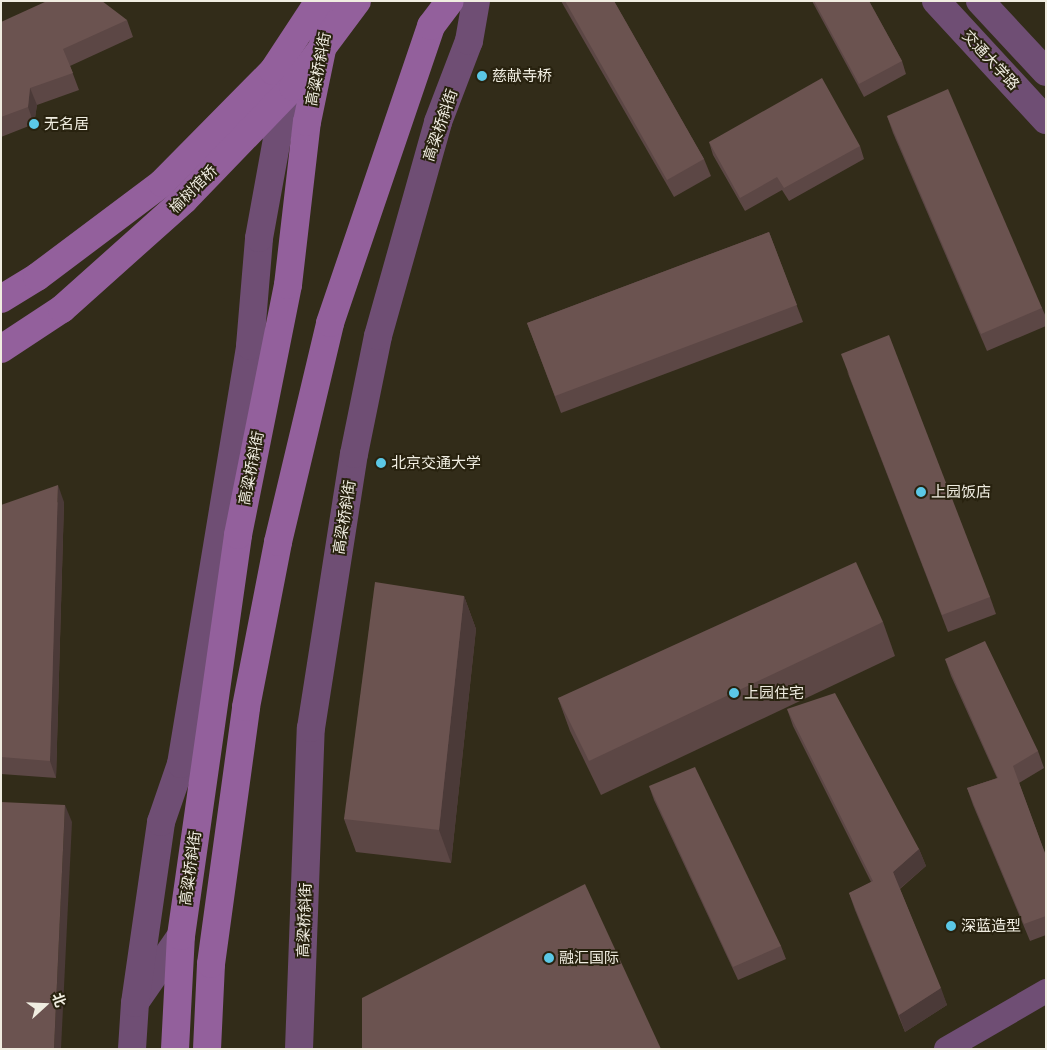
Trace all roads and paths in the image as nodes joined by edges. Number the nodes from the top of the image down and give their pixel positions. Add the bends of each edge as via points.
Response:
1 (304, 1) edge
2 (319, 1) edge
3 (332, 1) edge
4 (357, 1) edge
5 (450, 1) edge
6 (476, 1) edge
7 (936, 1) edge
8 (980, 1) edge
9 (1046, 72) edge
10 (1046, 120) edge
11 (1, 299) edge
12 (1, 349) edge
13 (181, 936) junction
14 (1046, 991) edge
15 (134, 1003) junction
16 (132, 1049) edge
17 (175, 1049) edge
18 (207, 1049) edge
19 (299, 1049) edge
20 (946, 1049) edge

1 - 15 street via 271,163 259,238 250,346 184,744 161,822
2 - 11 main road, 榆树馆桥, bridge via 273,71 162,183 37,277
3 - 13 main road, 高粱桥斜街 via 307,122 288,285 238,536
4 - 12 main road, 榆树馆桥, bridge via 293,87 184,200 62,309
5 - 18 main road via 431,26 330,323 278,542 246,707 211,964
6 - 19 street, 高梁桥斜街 via 469,41 438,122 378,336 354,454 312,728
7 - 10 street, 交通大学路
8 - 9 street
13 - 15 street
13 - 17 main road
14 - 20 street
15 - 16 street

